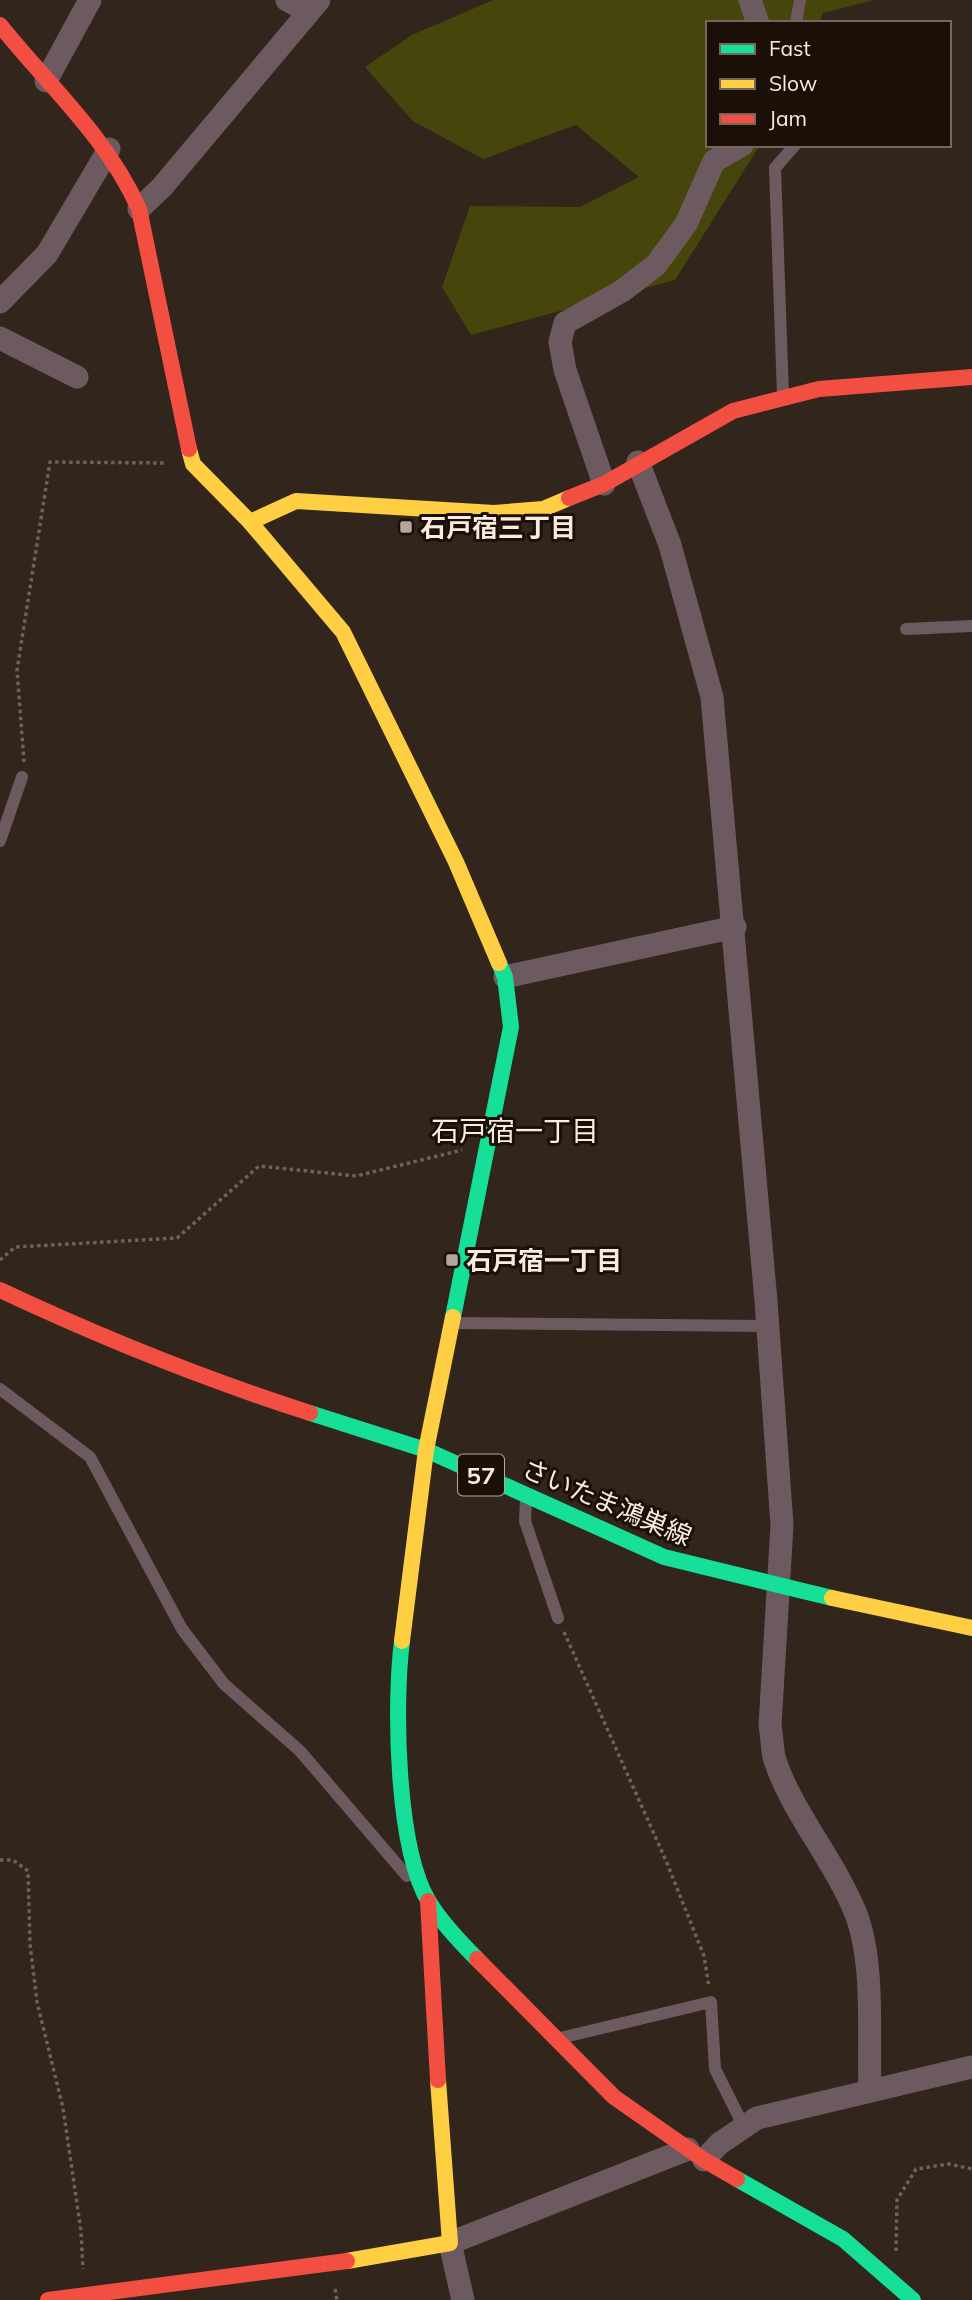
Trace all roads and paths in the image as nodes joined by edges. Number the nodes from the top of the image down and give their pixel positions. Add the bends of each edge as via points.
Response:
1 (90, 0) edge
2 (287, 0) edge
3 (750, 0) edge
4 (800, 0) edge
5 (314, 5) edge
6 (757, 21) edge
7 (796, 21) edge
8 (3, 38) edge
9 (46, 81) junction
10 (738, 147) edge
11 (793, 147) edge
12 (109, 149) junction
13 (139, 209) junction
14 (0, 302) edge
15 (0, 338) edge
16 (77, 377) dead end
17 (972, 377) edge
18 (783, 398) junction
19 (638, 463) junction
20 (194, 464) junction
21 (604, 484) junction
22 (250, 522) junction
23 (972, 626) edge
24 (906, 629) dead end
25 (22, 777) joint
26 (0, 841) edge
27 (734, 927) junction
28 (505, 977) junction
29 (487, 1144) junction
30 (0, 1260) edge
31 (0, 1290) edge
32 (451, 1323) junction
33 (768, 1326) junction
34 (0, 1389) edge
35 (426, 1450) junction
36 (526, 1495) junction
37 (777, 1585) junction
38 (558, 1618) joint
39 (972, 1628) edge
40 (0, 1860) edge
41 (428, 1900) junction
42 (711, 2002) junction
43 (556, 2038) junction
44 (972, 2067) edge
45 (870, 2090) junction
46 (744, 2127) junction
47 (696, 2155) junction
48 (972, 2169) edge
49 (450, 2243) junction
50 (901, 2287) junction
51 (85, 2295) junction
52 (48, 2300) edge
53 (463, 2300) edge
54 (913, 2300) edge

1 - 9 street
2 - 5 street
3 - 6 street
4 - 7 lane
5 - 13 street
8 - 9 street
9 - 12 street
10 - 21 street via 714,161 686,224 656,265 622,291 565,323 560,342 565,370
11 - 18 lane via 775,168
12 - 13 street via 131,185
12 - 14 street via 47,254
13 - 20 street via 178,408
15 - 16 street
17 - 18 street via 819,388
18 - 19 street via 733,411
19 - 21 street
19 - 27 street via 670,545 712,697
20 - 22 street
20 - 25 path via 50,462 17,670
21 - 22 street via 542,509 494,513 296,501
22 - 28 street via 343,632 456,862
23 - 24 lane
25 - 26 lane
27 - 28 street
27 - 33 street
28 - 29 street via 510,1027
29 - 30 path via 356,1176 259,1166 177,1238 15,1247
29 - 32 street
31 - 35 street, さいたま鴻巣線 / 57 via 248,1393
32 - 33 lane
32 - 35 street
33 - 37 street via 782,1525
34 - 41 lane via 90,1457 182,1629 224,1684 300,1751
35 - 36 street, さいたま鴻巣線 / 57
35 - 41 street via 399,1665 401,1767 410,1851
36 - 37 street, さいたま鴻巣線 / 57 via 664,1557
36 - 38 lane via 525,1521
37 - 39 street, さいたま鴻巣線 / 57
37 - 45 street via 770,1725 774,1756 856,1915 866,1958
38 - 42 path via 704,1956
40 - 51 path via 13,1860 28,1871 37,2002 63,2108 81,2231
41 - 43 street via 468,1950
41 - 49 street
42 - 43 lane
42 - 46 lane via 715,2069
43 - 47 street via 614,2097
44 - 45 street
45 - 46 street via 757,2118
46 - 47 street
47 - 49 street
47 - 50 street via 843,2239
48 - 50 path via 949,2164 916,2169 897,2200 896,2264
49 - 51 street via 312,2267
49 - 53 street
50 - 54 street
51 - 52 street

